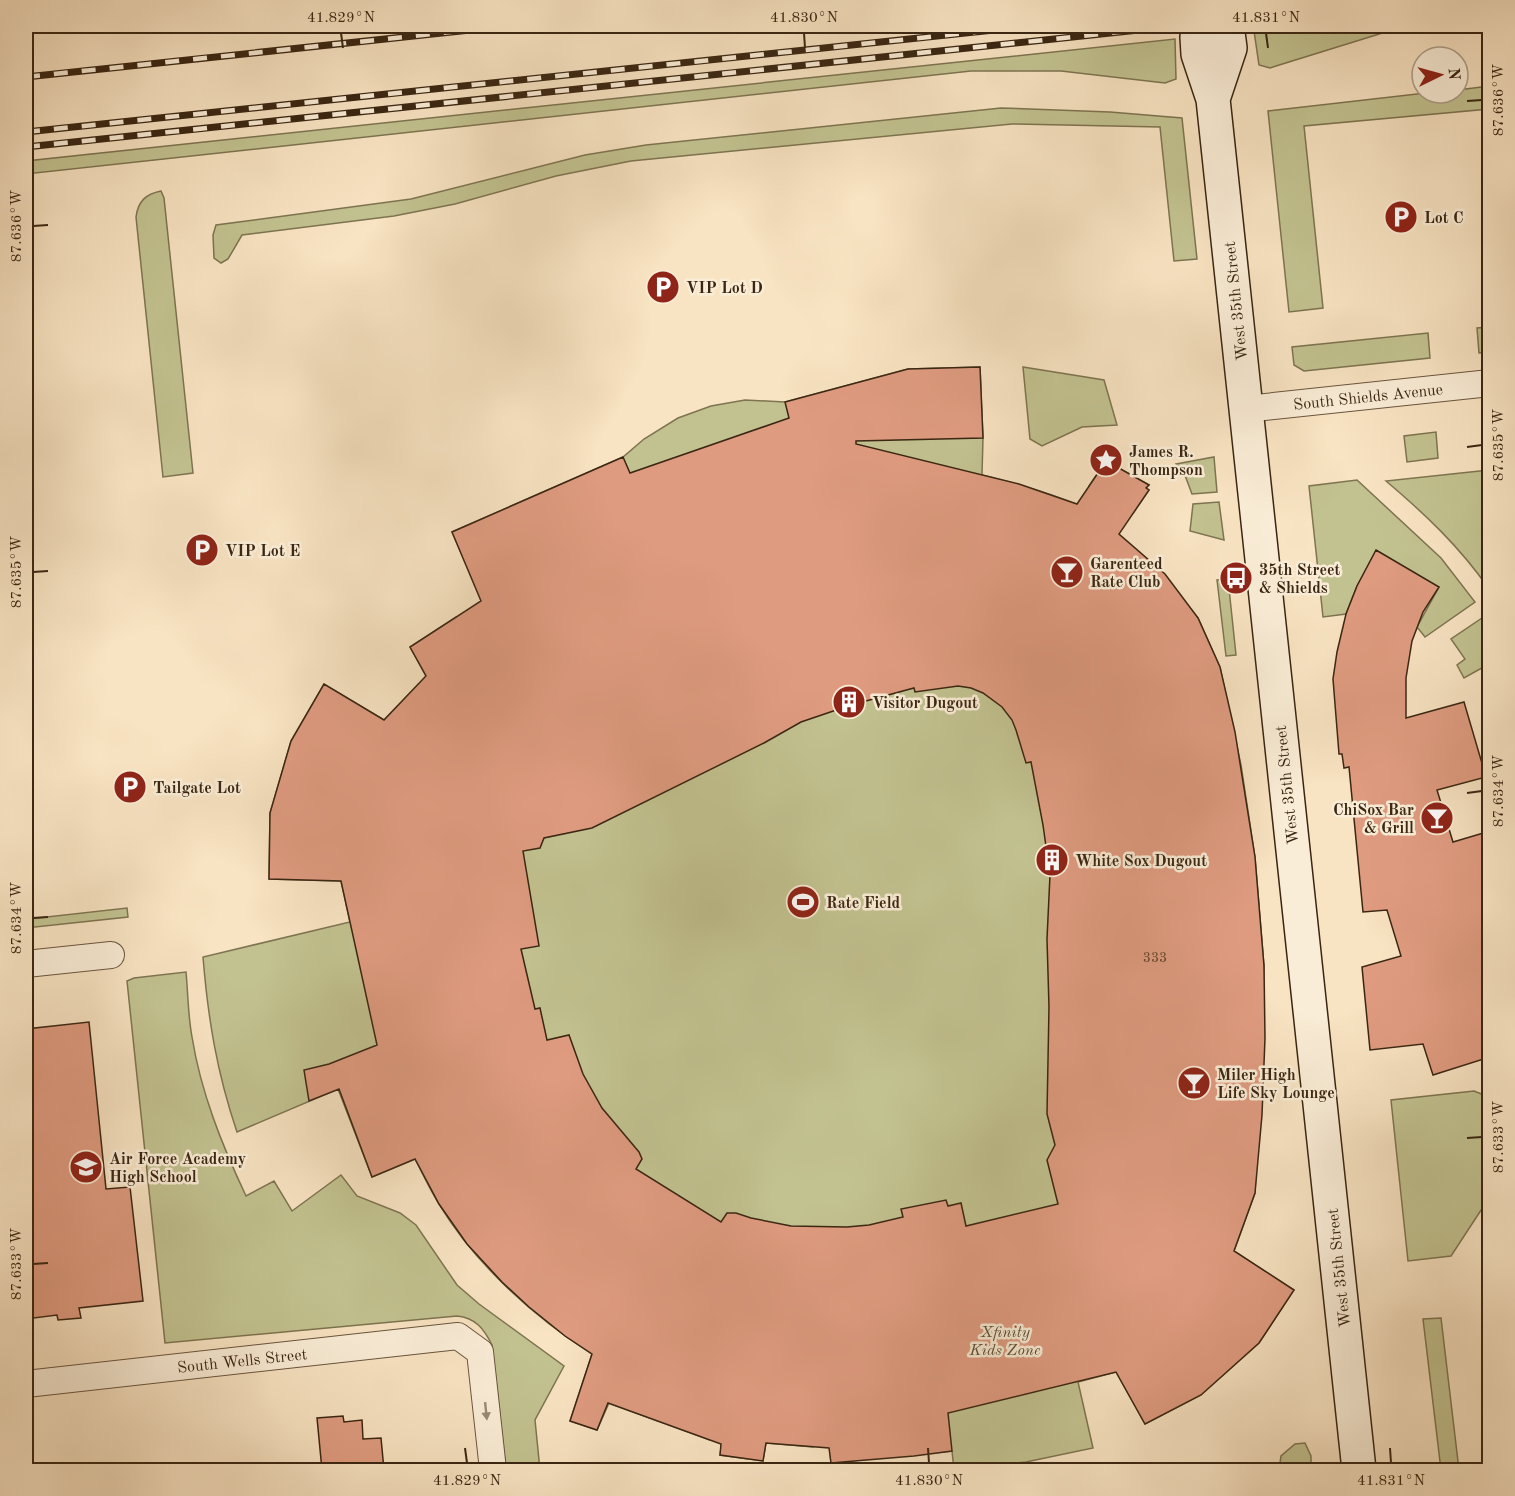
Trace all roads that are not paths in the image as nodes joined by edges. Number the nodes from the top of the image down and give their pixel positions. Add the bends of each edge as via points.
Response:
1 (1213, 35) dead end
2 (1490, 383) edge
3 (1246, 409) junction
4 (111, 955) dead end
5 (26, 964) edge
6 (26, 1384) edge
7 (493, 1470) edge
8 (1359, 1470) edge

1 - 3 main road, West 35th Street via 1198,54 1213,99
2 - 3 street, South Shields Avenue
3 - 8 main road, West 35th Street
4 - 5 street
6 -> 7 street, South Wells Street via 458,1336 480,1352

